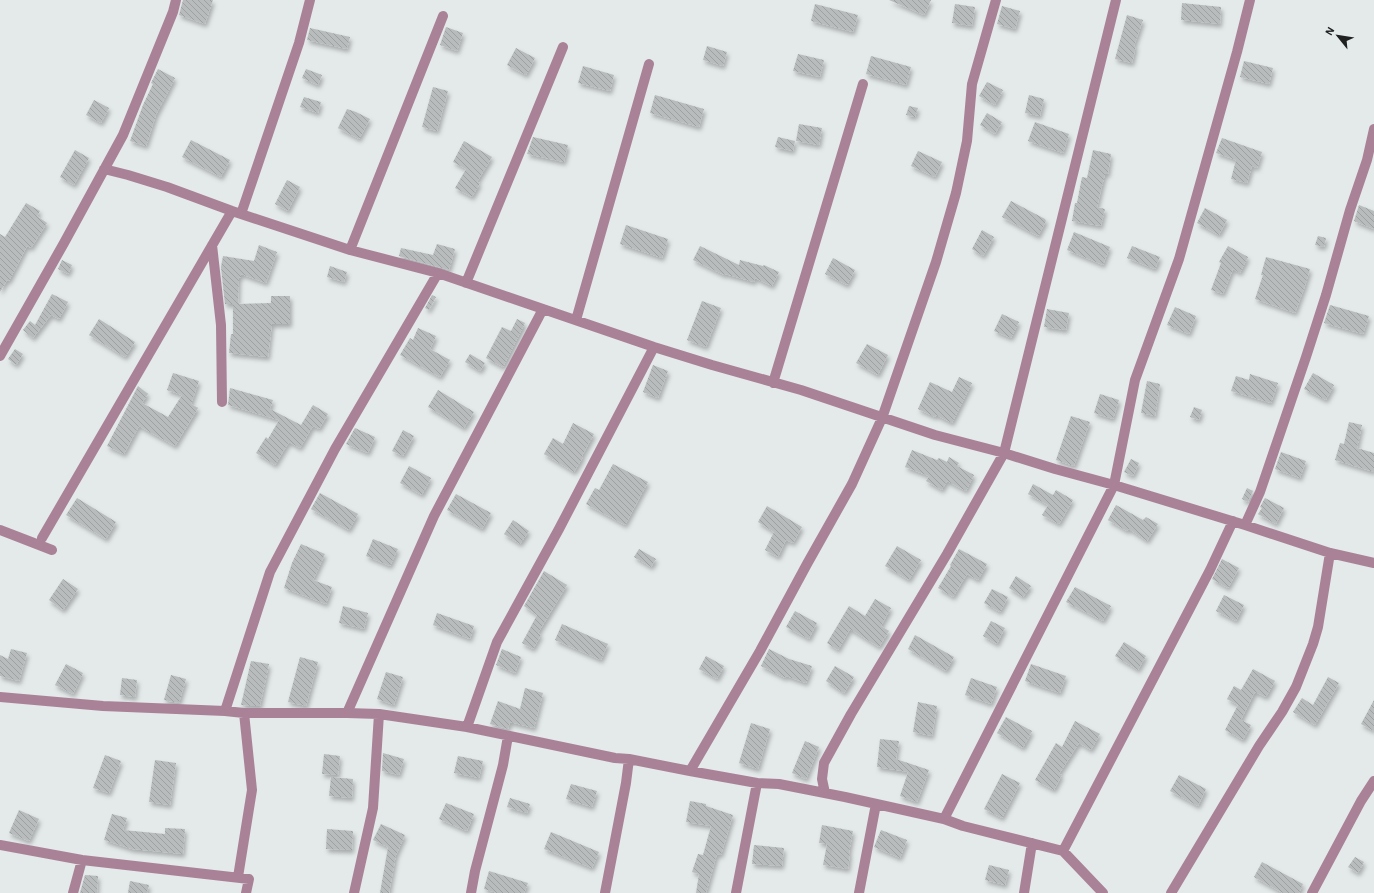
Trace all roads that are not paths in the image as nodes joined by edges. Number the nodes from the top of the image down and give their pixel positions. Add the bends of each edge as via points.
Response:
1 (176, 0) edge
2 (310, 0) edge
3 (996, 0) edge
4 (1116, 0) edge
5 (1250, 0) edge
6 (443, 16) dead end
7 (563, 47) dead end
8 (649, 64) dead end
9 (863, 84) dead end
10 (1374, 129) edge
11 (104, 169) junction
12 (236, 212) junction
13 (212, 246) junction
14 (350, 250) junction
15 (438, 273) junction
16 (466, 283) junction
17 (544, 309) junction
18 (576, 320) junction
19 (654, 347) junction
20 (0, 356) edge
21 (773, 383) junction
22 (222, 402) dead end
23 (882, 418) junction
24 (1004, 453) junction
25 (1114, 485) junction
26 (1233, 521) junction
27 (1245, 525) junction
28 (0, 530) edge
29 (42, 538) dead end
30 (52, 550) dead end
31 (1330, 553) junction
32 (1374, 563) edge
33 (0, 697) edge
34 (224, 711) junction
35 (347, 712) junction
36 (244, 713) junction
37 (379, 714) junction
38 (466, 727) junction
39 (508, 736) junction
40 (629, 759) junction
41 (690, 772) junction
42 (1374, 781) edge
43 (757, 783) junction
44 (826, 793) junction
45 (876, 804) junction
46 (944, 819) junction
47 (1032, 843) junction
48 (0, 845) edge
49 (1063, 851) junction
50 (82, 860) junction
51 (238, 877) junction
52 (73, 893) edge
53 (246, 893) edge
54 (354, 893) edge
55 (471, 893) edge
56 (604, 893) edge
57 (736, 893) edge
58 (859, 893) edge
59 (1024, 893) edge
60 (1103, 893) edge
61 (1171, 893) edge
62 (1312, 893) edge

1 - 11 street via 123,135
2 - 12 street via 299,43
3 - 23 street via 972,84 967,141 956,193 936,262
4 - 24 street
5 - 25 street via 1238,52 1179,259 1135,380
6 - 14 street
7 - 16 street
8 - 18 street
9 - 21 street
10 - 27 street via 1367,160 1306,357 1260,492
11 - 12 street via 167,187
11 - 20 street
12 - 13 street
12 - 14 street
13 - 22 street via 221,325
13 - 29 street
14 - 15 street
15 - 16 street
15 - 34 street via 335,449 270,572
16 - 17 street
17 - 18 street
17 - 35 street via 434,516
18 - 19 street
19 - 21 street
19 - 38 street via 497,642
21 - 23 street
23 - 24 street
23 - 41 street via 852,484
24 - 25 street
24 - 44 street via 824,763 822,779
25 - 26 street
25 - 46 street
26 - 27 street
26 - 49 street
27 - 31 street
28 - 30 street
31 - 32 street
31 - 61 street via 1318,627 1296,687
33 - 34 street via 103,706
34 - 36 street
35 - 36 street
35 - 37 street
36 - 51 street via 252,790
37 - 38 street
37 - 54 street via 373,808
38 - 39 street
39 - 40 street
39 - 55 street
40 - 41 street
40 - 56 street
41 - 43 street
42 - 62 street
43 - 44 street via 779,784
43 - 57 street
44 - 45 street
45 - 46 street
45 - 58 street
46 - 47 street
47 - 49 street
47 - 59 street
48 - 50 street
49 - 60 street
50 - 51 street
50 - 52 street
51 - 53 street via 249,879

